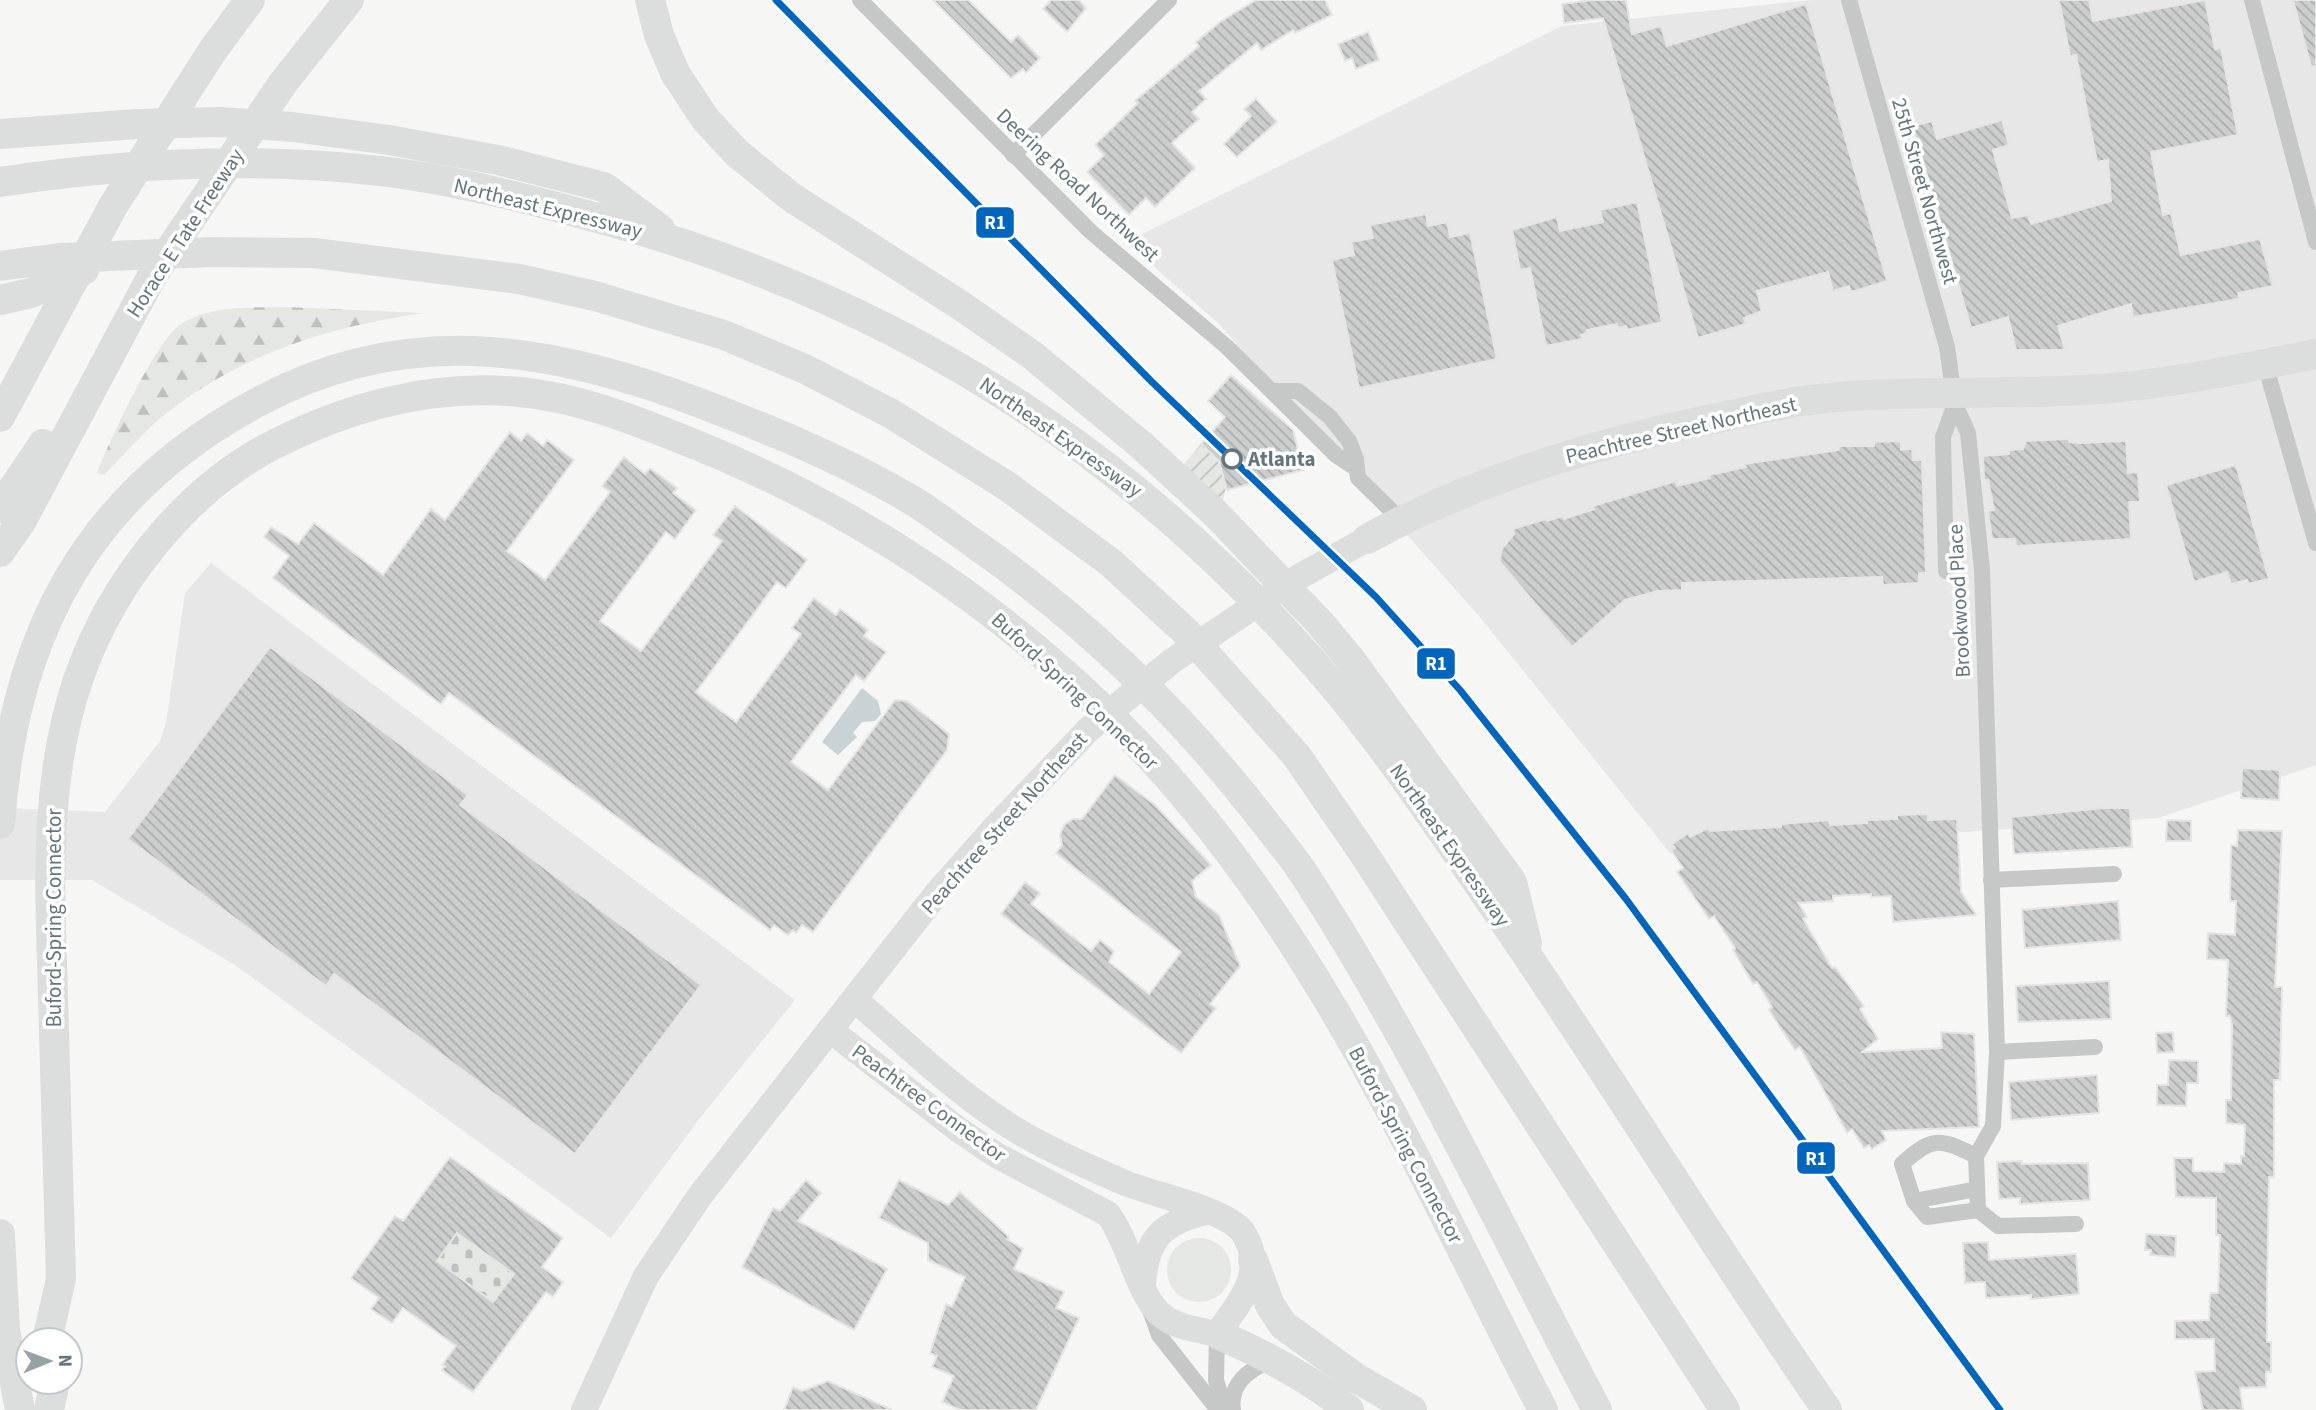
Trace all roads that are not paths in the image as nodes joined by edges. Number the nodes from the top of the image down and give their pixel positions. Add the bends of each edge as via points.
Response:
1 (250, 0) edge
2 (349, 0) edge
3 (650, 0) edge
4 (860, 0) edge
5 (1170, 0) edge
6 (1849, 0) edge
7 (2252, 0) edge
8 (0, 134) edge
9 (1013, 155) junction
10 (0, 182) edge
11 (674, 240) junction
12 (2316, 242) edge
13 (113, 257) junction
14 (0, 266) edge
15 (152, 276) junction
16 (0, 300) edge
17 (2316, 354) edge
18 (2265, 363) junction
19 (1955, 399) junction
20 (3, 413) edge
21 (0, 508) edge
22 (1401, 520) junction
23 (1367, 539) joint
24 (2316, 543) edge
25 (0, 552) edge
26 (1946, 571) dead end
27 (0, 824) edge
28 (2114, 874) dead end
29 (1991, 880) junction
30 (1533, 963) junction
31 (855, 1000) junction
32 (830, 1030) junction
33 (2095, 1047) dead end
34 (1997, 1052) junction
35 (1976, 1156) junction
36 (1977, 1189) junction
37 (1914, 1200) junction
38 (1978, 1210) junction
39 (1206, 1212) junction
40 (2076, 1224) dead end
41 (0, 1234) edge
42 (1253, 1260) junction
43 (61, 1279) junction
44 (1145, 1293) junction
45 (50, 1326) edge
46 (60, 1326) edge
47 (1217, 1334) junction
48 (1272, 1359) junction
49 (20, 1410) edge
50 (584, 1410) edge
51 (1218, 1410) edge
52 (1225, 1410) edge
53 (1233, 1410) edge
54 (1349, 1410) edge
55 (1412, 1410) edge
56 (1543, 1410) edge
57 (1597, 1410) edge
58 (1725, 1410) edge
59 (1827, 1410) edge

1 - 20 highway via 113,206
2 - 15 highway, Horace E Tate Freeway via 283,83
3 - 30 highway via 676,73 706,120 737,153 791,197 1031,355 1140,444 1216,514 1320,623 1352,660 1512,882
4 - 9 street, Deering Road Northwest
5 - 9 street
6 - 19 street, 25th Street Northwest via 1948,347
7 - 12 street
8 - 11 highway via 220,122 293,127 457,151 604,187
9 - 22 street, Deering Road Northwest via 1091,232 1275,391 1298,391 1330,416 1349,442 1358,478
10 - 11 highway, Northeast Expressway via 109,170 315,166 407,176 552,205
11 - 30 highway, Northeast Expressway via 779,277 901,334 1045,422 1150,500 1224,569 1331,684 1422,802
13 - 14 highway
13 - 16 highway via 44,288
13 - 58 highway via 212,251 314,253 519,279 595,296 724,335 826,379 1007,486 1111,563 1186,632 1296,755
15 - 21 highway
15 - 25 highway, Horace E Tate Freeway via 21,522
17 - 18 highway, Peachtree Street Northeast
18 - 19 highway, Peachtree Street Northeast via 2192,379
18 - 24 street
19 - 22 highway, Peachtree Street Northeast via 1863,395 1808,400 1689,423 1567,455
19 - 26 street, Brookwood Place via 1943,437
19 - 29 street, Brookwood Place via 1968,433 1982,570
22 - 23 highway, Peachtree Street Northeast
23 - 31 main road, Peachtree Street Northeast via 1295,579 1172,660 1088,730 942,888
27 - 57 highway via 16,706 38,638 74,567 118,507 166,461 221,421 287,386 334,370 418,352 491,350 561,360 631,378 827,454 909,498 1087,628 1172,713 1304,872 1393,1021
28 - 29 street
29 - 34 street, Brookwood Place
30 - 59 highway, Northeast Expressway
31 - 32 main road, Peachtree Street Northeast
31 - 39 main road, Peachtree Connector via 1000,1120 1139,1190
32 - 44 main road, Peachtree Connector via 996,1155 1108,1214 1118,1227
32 - 50 main road, Peachtree Street Northeast via 729,1156 652,1265
33 - 34 street
34 - 35 street, Brookwood Place via 1993,1126
35 - 36 street
35 - 37 street via 1949,1142 1924,1144 1902,1164
36 - 37 street
36 - 38 street
37 - 38 street via 1927,1217
38 - 40 street via 1998,1226
39 - 42 main road, Peachtree Connector via 1243,1232
39 - 44 main road via 1161,1231 1146,1258
41 - 49 highway via 5,1330
42 - 47 main road via 1248,1291
42 - 55 highway via 1283,1325 1356,1378
43 - 45 highway, Buford-Spring Connector
43 - 46 highway
43 - 56 highway, Buford-Spring Connector via 50,879 54,796 67,718 80,675 113,604 157,543 205,491 253,455 312,425 365,406 453,391 521,392 613,412 723,454 910,552 1015,630 1145,752 1254,887 1322,988
44 - 47 main road, Peachtree Connector via 1165,1318
44 - 51 street via 1159,1335
47 - 48 highway
47 - 52 street via 1216,1380
48 - 53 street via 1241,1380 1233,1391
48 - 54 highway

